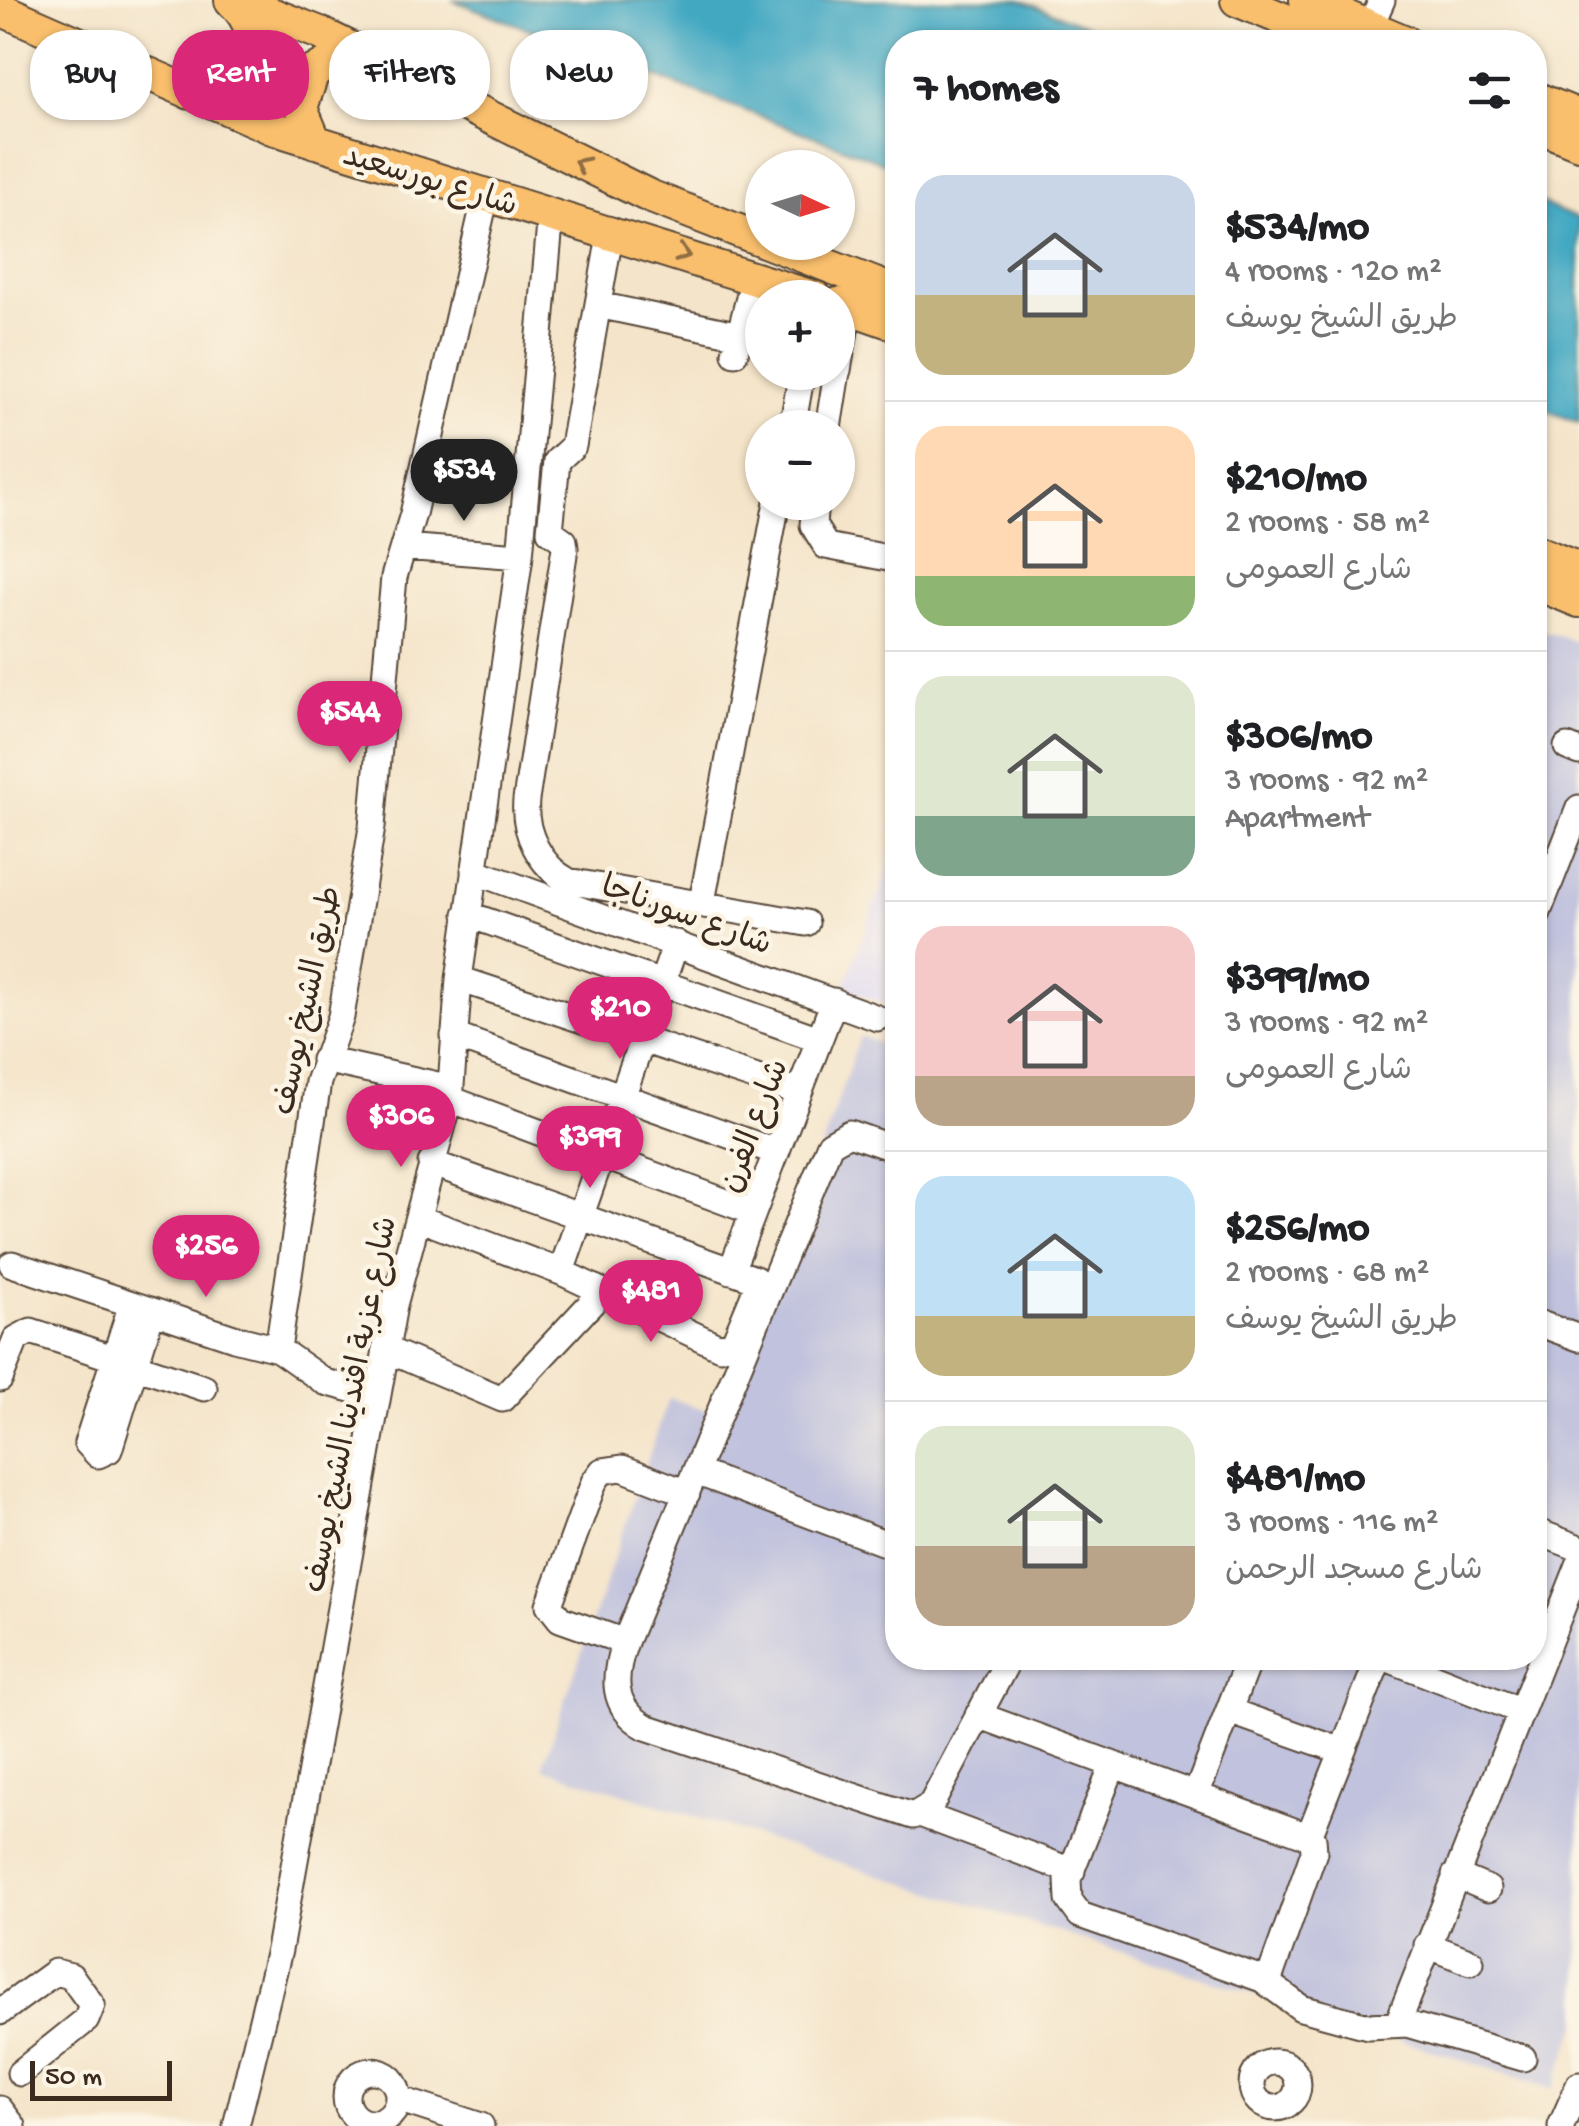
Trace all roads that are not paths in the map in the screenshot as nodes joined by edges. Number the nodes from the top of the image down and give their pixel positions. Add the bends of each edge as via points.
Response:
1 (233, 0) edge
2 (1237, 0) edge
3 (1306, 0) edge
4 (0, 9) edge
5 (1361, 18) edge
6 (252, 30) edge
7 (1384, 30) edge
8 (329, 40) edge
9 (329, 63) edge
10 (172, 85) edge
11 (1547, 103) edge
12 (1579, 116) edge
13 (490, 117) edge
14 (259, 120) edge
15 (1547, 130) edge
16 (315, 142) junction
17 (1579, 143) edge
18 (486, 195) junction
19 (551, 214) junction
20 (611, 230) junction
21 (754, 278) junction
22 (760, 280) edge
23 (885, 288) edge
24 (598, 305) junction
25 (855, 310) edge
26 (885, 321) edge
27 (774, 520) edge
28 (813, 520) edge
29 (403, 547) junction
30 (520, 556) junction
31 (1547, 556) edge
32 (885, 557) edge
33 (1579, 569) edge
34 (1547, 588) edge
35 (1579, 601) edge
36 (1579, 808) edge
37 (1547, 870) edge
38 (474, 871) junction
39 (702, 902) junction
40 (467, 914) junction
41 (806, 923) dead end
42 (676, 943) junction
43 (458, 979) junction
44 (662, 984) junction
45 (834, 1001) junction
46 (877, 1018) dead end
47 (454, 1036) junction
48 (819, 1039) junction
49 (642, 1040) junction
50 (324, 1060) junction
51 (799, 1092) junction
52 (450, 1094) junction
53 (622, 1097) junction
54 (885, 1145) edge
55 (776, 1152) junction
56 (601, 1156) junction
57 (432, 1163) junction
58 (753, 1212) junction
59 (580, 1217) junction
60 (418, 1218) junction
61 (12, 1264) dead end
62 (561, 1272) junction
63 (731, 1272) junction
64 (602, 1292) junction
65 (142, 1308) junction
66 (1547, 1326) edge
67 (1579, 1338) edge
68 (278, 1349) junction
69 (385, 1349) junction
70 (125, 1362) junction
71 (0, 1379) edge
72 (204, 1388) dead end
73 (377, 1396) junction
74 (113, 1401) dead end
75 (692, 1482) junction
76 (1547, 1536) edge
77 (885, 1544) edge
78 (1579, 1548) edge
79 (1579, 1565) edge
80 (625, 1642) junction
81 (1547, 1645) edge
82 (1002, 1670) edge
83 (1245, 1670) edge
84 (1373, 1670) edge
85 (1411, 1670) edge
86 (1537, 1670) edge
87 (1521, 1710) junction
88 (1229, 1711) junction
89 (978, 1715) junction
90 (1342, 1751) junction
91 (1114, 1764) junction
92 (1196, 1795) junction
93 (920, 1814) junction
94 (1309, 1836) junction
95 (1072, 1871) junction
96 (1455, 1876) junction
97 (1488, 1889) dead end
98 (1427, 1946) junction
99 (1471, 1962) dead end
100 (1268, 1982) junction
101 (0, 2012) edge
102 (1398, 2023) junction
103 (1523, 2058) dead end
104 (20, 2072) dead end
105 (1579, 2084) edge
106 (0, 2109) edge
107 (395, 2115) edge
108 (13, 2126) edge
109 (236, 2126) edge
110 (481, 2126) edge
111 (1562, 2126) edge

1 - 6 main road
1 - 8 main road, شارع بورسعيد
2 - 5 main road
3 - 5 main road
4 - 10 main road, شارع بورسعيد
5 - 7 main road
9 - 16 main road via 313,72 301,108
11 - 12 main road
23 -> 13 main road, شارع بورسعيد via 649,196
14 - 16 main road, شارع بورسعيد
15 - 17 main road
16 - 18 main road, شارع بورسعيد
18 - 19 main road, شارع بورسعيد
18 - 29 street, طريق الشيخ يوسف
19 - 20 main road, شارع بورسعيد
19 - 30 street, شارع عزبة افندينا الشيخ يوسف
20 -> 21 main road, شارع بورسعيد
20 - 24 street
21 - 22 main road, شارع بورسعيد
21 - 24 street via 737,344
24 - 39 street via 573,446 557,460 550,531 565,548 527,826 548,866 568,880
25 - 26 main road
27 - 39 street
28 - 32 street via 826,546
29 - 30 street
29 - 50 street, طريق الشيخ يوسف via 394,577 372,827 341,1017
30 - 38 street, شارع عزبة افندينا الشيخ يوسف
31 - 33 main road
34 - 35 main road
36 - 37 street
38 - 40 street, شارع عزبة افندينا الشيخ يوسف
38 - 42 street, شارع سورناجا
39 - 41 street
40 - 43 street, شارع عزبة افندينا الشيخ يوسف
40 - 44 street
42 - 44 street
42 - 45 street, شارع سورناجا
43 - 47 street, شارع عزبة افندينا الشيخ يوسف
43 - 49 street
44 - 48 street
44 - 49 street
45 - 46 street, شارع سورناجا
45 - 48 street, شارع الفرن
47 - 52 street, شارع عزبة افندينا الشيخ يوسف
47 - 53 street
48 - 51 street, شارع الفرن
49 - 51 street
49 - 53 street
50 - 52 street
50 - 68 street, طريق الشيخ يوسف
51 - 55 street, شارع الفرن
52 - 56 street
52 - 57 street, شارع عزبة افندينا الشيخ يوسف
53 - 55 street
53 - 56 street
54 - 75 street via 849,1133 830,1144
55 - 58 street, شارع الفرن
56 - 58 street
56 - 59 street
57 - 59 street
57 - 60 street, شارع عزبة افندينا الشيخ يوسف
58 - 63 street, شارع الفرن
59 - 62 street
59 - 63 street
60 - 62 street
60 - 69 street, شارع عزبة افندينا الشيخ يوسف
61 - 65 street
62 - 64 street
63 - 64 street via 757,1282 726,1348
64 - 69 street via 502,1399
65 - 68 street
65 - 70 street
66 - 67 street
68 - 73 street via 324,1382
69 - 73 street, شارع عزبة افندينا الشيخ يوسف
70 - 71 street via 25,1332
70 - 72 street
70 - 74 street
73 - 109 street, شارع عزبة افندينا الشيخ يوسف via 282,1934
75 - 77 street
75 - 80 street
75 - 80 street via 622,1468 609,1468 594,1482 548,1606 556,1617
76 - 78 street
79 - 81 street
80 - 93 street via 615,1688 637,1722 905,1815
82 - 89 street
83 - 88 street
84 - 90 street
85 - 87 street
86 - 87 street
87 - 96 street
88 - 90 street
88 - 92 street
89 - 91 street
89 - 93 street
90 - 94 street
91 - 92 street
91 - 95 street
92 - 94 street
93 - 95 street
94 - 100 street via 1314,1852
95 - 100 street via 1069,1900 1088,1919
96 - 97 street
96 - 98 street
98 - 99 street
98 - 102 street
100 - 102 street via 1301,2008 1368,2026
101 - 104 street via 55,1972 71,1976 92,2006 86,2020
102 - 103 street
105 - 111 street
106 - 108 street
107 - 110 street

